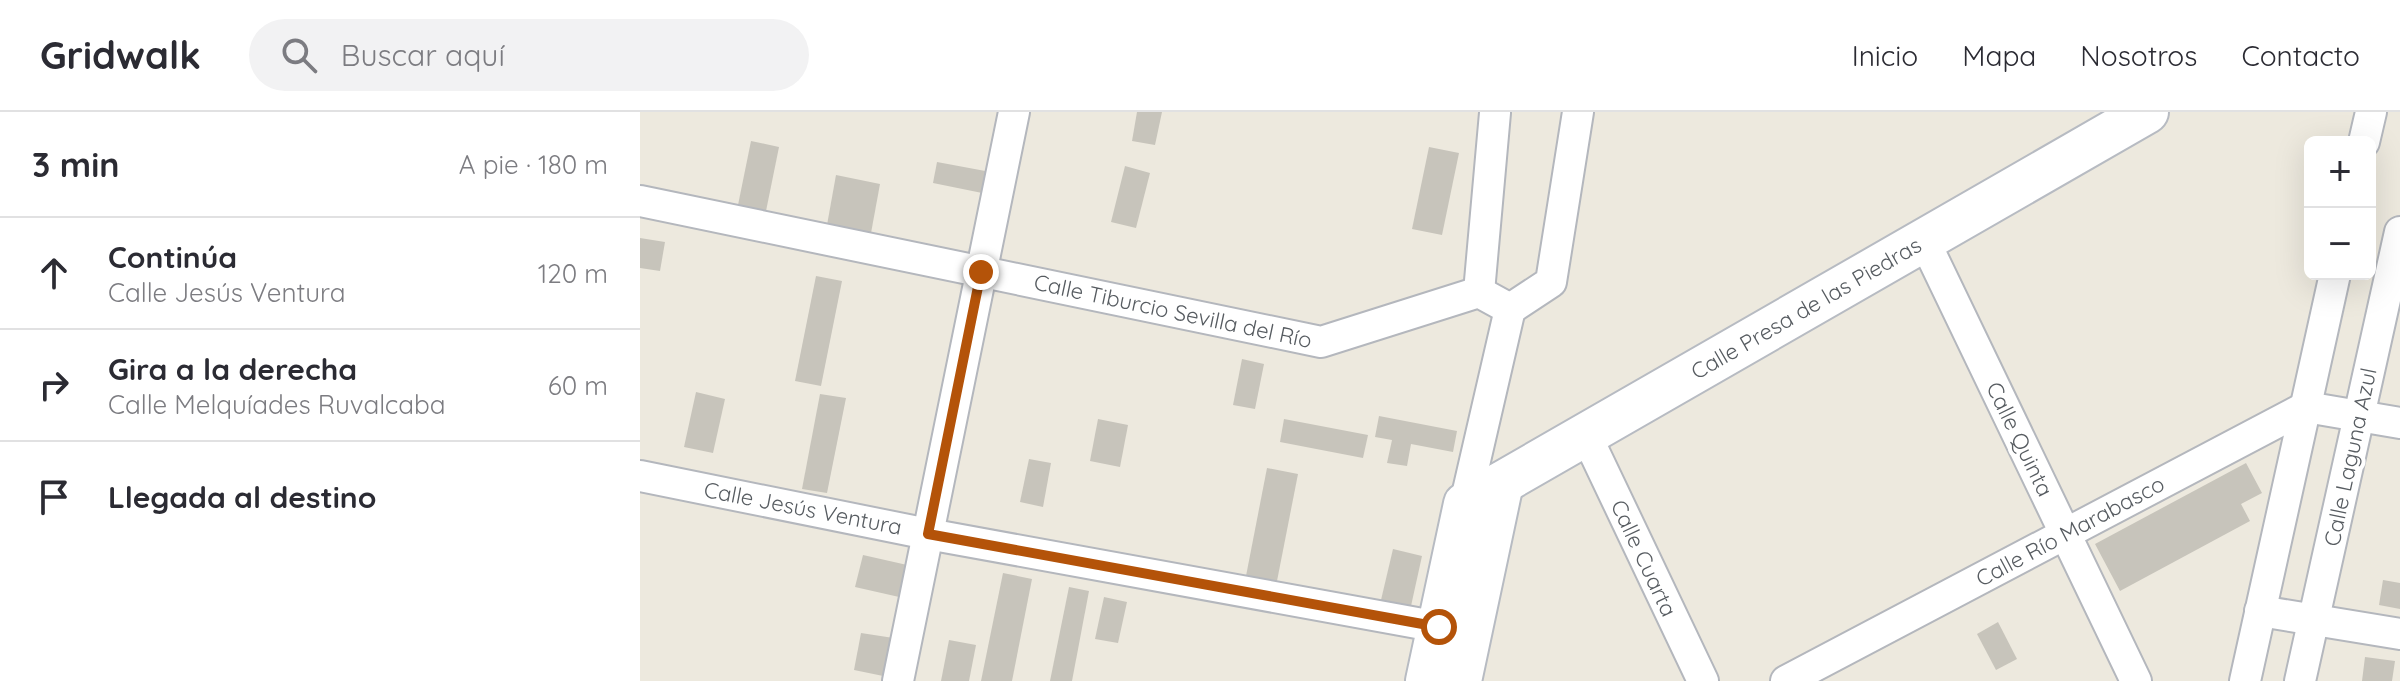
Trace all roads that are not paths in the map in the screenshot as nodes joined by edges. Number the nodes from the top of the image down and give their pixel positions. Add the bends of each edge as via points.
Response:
1 (1014, 112) edge
2 (1496, 112) edge
3 (1578, 112) edge
4 (2147, 112) edge
5 (2371, 112) edge
6 (2365, 136) edge
7 (640, 201) edge
8 (2400, 232) edge
9 (1924, 240) junction
10 (981, 272) junction
11 (2334, 280) edge
12 (1479, 292) junction
13 (1510, 309) junction
14 (2306, 407) junction
15 (2359, 415) junction
16 (2400, 423) edge
17 (1586, 435) junction
18 (640, 476) edge
19 (1502, 483) junction
20 (1465, 504) junction
21 (928, 534) junction
22 (2065, 534) junction
23 (2260, 611) junction
24 (2314, 620) junction
25 (1439, 627) junction
26 (2400, 634) edge
27 (898, 681) edge
28 (1427, 681) edge
29 (1460, 681) edge
30 (1703, 681) edge
31 (1786, 681) edge
32 (2136, 681) edge
33 (2245, 681) edge
34 (2300, 681) edge

1 - 10 street
2 - 12 street
3 - 13 street via 1551,282
4 - 9 street, Calle Presa de las Piedras
5 - 6 street
7 - 10 street, Calle Tiburcio Sevilla del Río
8 - 15 street, Calle Laguna Azul
9 - 17 street, Calle Presa de las Piedras
9 - 22 street, Calle Quinta
10 - 12 street, Calle Tiburcio Sevilla del Río via 1321,342
10 - 21 street
11 - 14 street
12 - 13 street
13 - 20 street
14 - 15 street
14 - 22 street, Calle Río Marabasco
14 - 23 street
15 - 16 street
15 - 24 street, Calle Laguna Azul
17 - 19 street, Calle Presa de las Piedras
17 - 30 street, Calle Cuarta
18 - 21 street, Calle Jesús Ventura
19 - 20 street, Calle Presa de las Piedras
19 - 29 street
20 - 25 street
21 - 25 street, Calle Jesús Ventura
21 - 27 street
22 - 31 street, Calle Río Marabasco
22 - 32 street, Calle Quinta
23 - 24 street
23 - 33 street
24 - 26 street
24 - 34 street, Calle Laguna Azul
25 - 28 street

